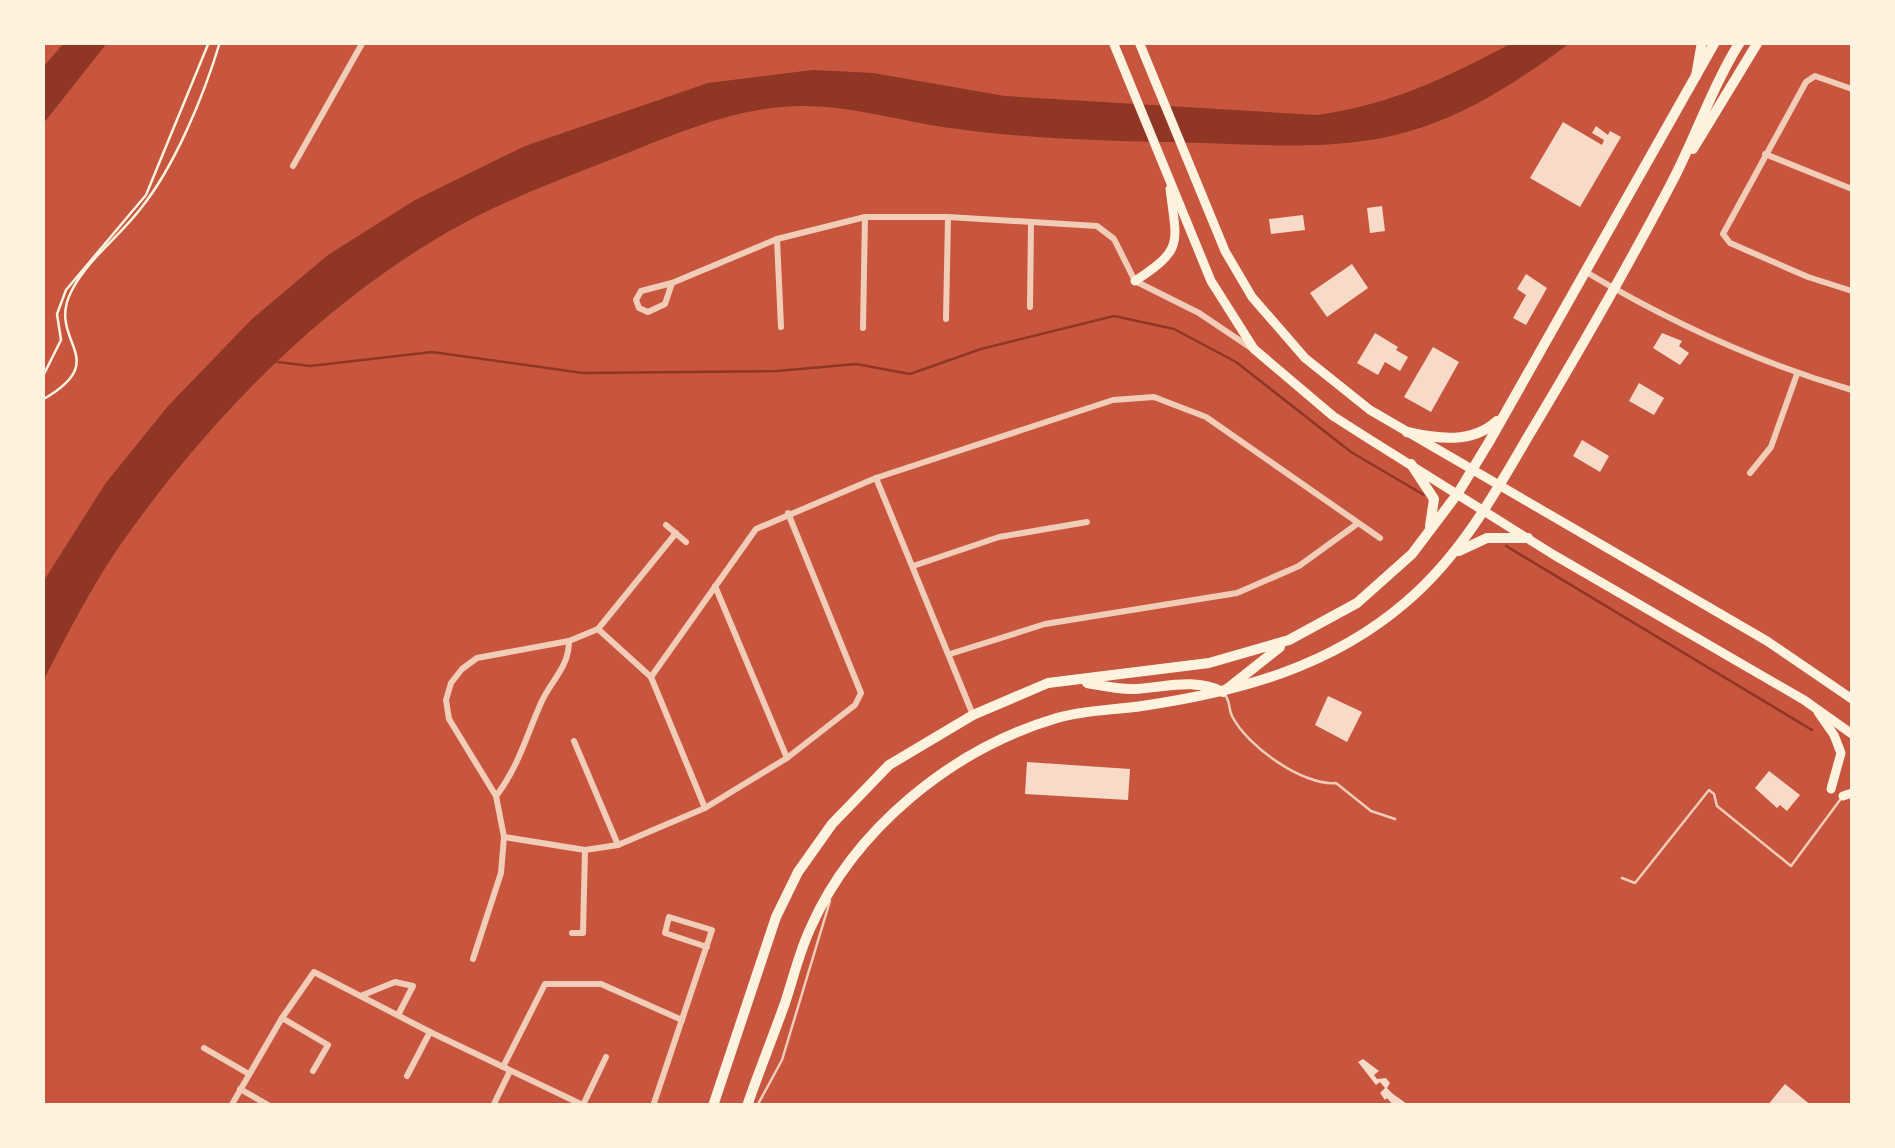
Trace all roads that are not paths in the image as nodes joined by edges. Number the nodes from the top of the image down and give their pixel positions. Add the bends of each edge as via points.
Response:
1 (363, 42) edge
2 (1114, 42) edge
3 (1140, 42) edge
4 (1702, 42) edge
5 (1715, 42) edge
6 (1740, 42) edge
7 (1758, 42) edge
8 (1696, 79) junction
9 (1852, 89) edge
10 (1765, 154) junction
11 (1683, 161) junction
12 (293, 166) dead end
13 (1168, 176) junction
14 (1852, 189) edge
15 (864, 217) junction
16 (948, 217) junction
17 (1031, 222) junction
18 (777, 238) junction
19 (1586, 272) junction
20 (1136, 281) junction
21 (672, 283) junction
22 (1616, 290) junction
23 (1852, 291) edge
24 (1030, 306) dead end
25 (946, 318) dead end
26 (781, 327) dead end
27 (863, 328) dead end
28 (1254, 350) junction
29 (1796, 374) junction
30 (1852, 390) edge
31 (1506, 414) junction
32 (1407, 432) junction
33 (1411, 464) junction
34 (1472, 471) junction
35 (1750, 473) dead end
36 (876, 478) junction
37 (1498, 487) junction
38 (1458, 492) junction
39 (1485, 511) junction
40 (788, 513) junction
41 (1087, 522) dead end
42 (666, 524) dead end
43 (1357, 524) junction
44 (676, 533) junction
45 (1380, 538) dead end
46 (1528, 538) junction
47 (1423, 541) junction
48 (686, 542) dead end
49 (1450, 557) junction
50 (913, 566) junction
51 (714, 586) junction
52 (598, 629) junction
53 (1288, 640) junction
54 (569, 641) junction
55 (950, 654) junction
56 (650, 676) junction
57 (1072, 680) junction
58 (1227, 697) junction
59 (1852, 698) edge
60 (1818, 710) junction
61 (973, 715) junction
62 (1852, 734) edge
63 (574, 741) dead end
64 (787, 758) junction
65 (1852, 784) edge
66 (1831, 790) dead end
67 (1848, 794) edge
68 (496, 796) junction
69 (705, 808) junction
70 (1396, 820) dead end
71 (504, 838) junction
72 (618, 846) junction
73 (586, 850) junction
74 (1622, 878) dead end
75 (829, 890) junction
76 (572, 933) dead end
77 (706, 947) junction
78 (473, 959) dead end
79 (362, 995) junction
80 (398, 1015) junction
81 (282, 1018) junction
82 (682, 1020) junction
83 (430, 1032) junction
84 (204, 1048) dead end
85 (606, 1056) dead end
86 (506, 1068) junction
87 (314, 1071) dead end
88 (249, 1074) junction
89 (407, 1076) dead end
90 (240, 1089) junction
91 (584, 1105) edge
92 (231, 1106) edge
93 (270, 1106) edge
94 (493, 1106) edge
95 (653, 1106) edge
96 (713, 1106) edge
97 (747, 1106) edge
98 (758, 1106) edge

1 - 12 street
2 - 13 main road
3 - 32 main road via 1225,251 1252,297 1305,358
4 - 8 main road
5 - 8 main road
6 - 11 main road
7 - 11 main road
8 - 19 main road
9 - 10 street via 1816,76 1806,82
10 - 14 street
10 - 23 street via 1723,234 1777,264
11 - 22 main road
13 - 20 main road via 1174,248
13 - 28 main road via 1211,281
15 - 16 street
15 - 18 street
15 - 27 street
16 - 17 street
16 - 25 street
17 - 20 street via 1097,226 1114,238
17 - 24 street
18 - 21 street
18 - 26 street
19 - 22 street
19 - 31 main road
20 - 28 street
21 - 21 street via 641,291 639,308 662,306
22 - 29 street
22 - 37 main road
28 - 33 main road via 1333,416
29 - 30 street
29 - 35 street via 1771,447
31 - 32 main road via 1461,438
31 - 34 main road
32 - 34 main road
33 - 38 main road
33 - 47 main road via 1434,499
34 - 37 main road
34 - 38 main road
36 - 40 street
36 - 43 street via 1113,400 1154,397 1206,417
36 - 50 street
37 - 39 main road
37 - 59 main road via 1768,642
38 - 39 main road
38 - 47 main road
39 - 46 main road
39 - 49 main road
40 - 51 street via 756,529
40 - 64 street via 861,693
41 - 50 street via 1000,538
42 - 44 street
43 - 45 street
43 - 55 street via 1299,566 1237,593 1045,624
44 - 48 street
44 - 52 street
46 - 49 main road via 1487,538
46 - 60 main road
47 - 53 main road via 1357,603
49 - 58 main road via 1374,629 1293,672
50 - 55 street
51 - 56 street
51 - 64 street
52 - 54 street
52 - 56 street
53 - 57 main road via 1210,664
53 - 58 main road
54 - 68 street via 569,660 542,699 516,769
54 - 68 street via 477,658 450,683 449,720
55 - 61 street
56 - 69 street
57 - 58 main road via 1117,689 1206,684
57 - 61 main road
58 - 70 lane via 1230,713 1264,753 1323,784 1336,782 1371,811
58 - 75 main road via 1058,718 990,746 912,794 859,847
60 - 62 main road
60 - 66 main road via 1841,753
61 - 96 main road via 889,766 832,824 798,872
63 - 72 street
64 - 69 street
65 - 67 lane
67 - 74 lane via 1791,866 1717,806 1709,790 1635,883
68 - 71 street
69 - 72 street
71 - 73 street
71 - 78 street via 501,873
72 - 73 street
73 - 76 street via 584,933
75 - 97 main road
75 - 98 lane via 782,1060
77 - 77 street via 712,930 670,917 665,934
77 - 82 street
79 - 80 street
79 - 80 street via 396,982 413,986
79 - 81 street via 314,972
80 - 83 street
81 - 87 street via 328,1045
81 - 88 street
82 - 86 street via 601,984 545,984
82 - 95 street
83 - 86 street
83 - 89 street
84 - 88 street
85 - 91 street
86 - 91 street
86 - 94 street
88 - 90 street
90 - 92 street
90 - 93 street

